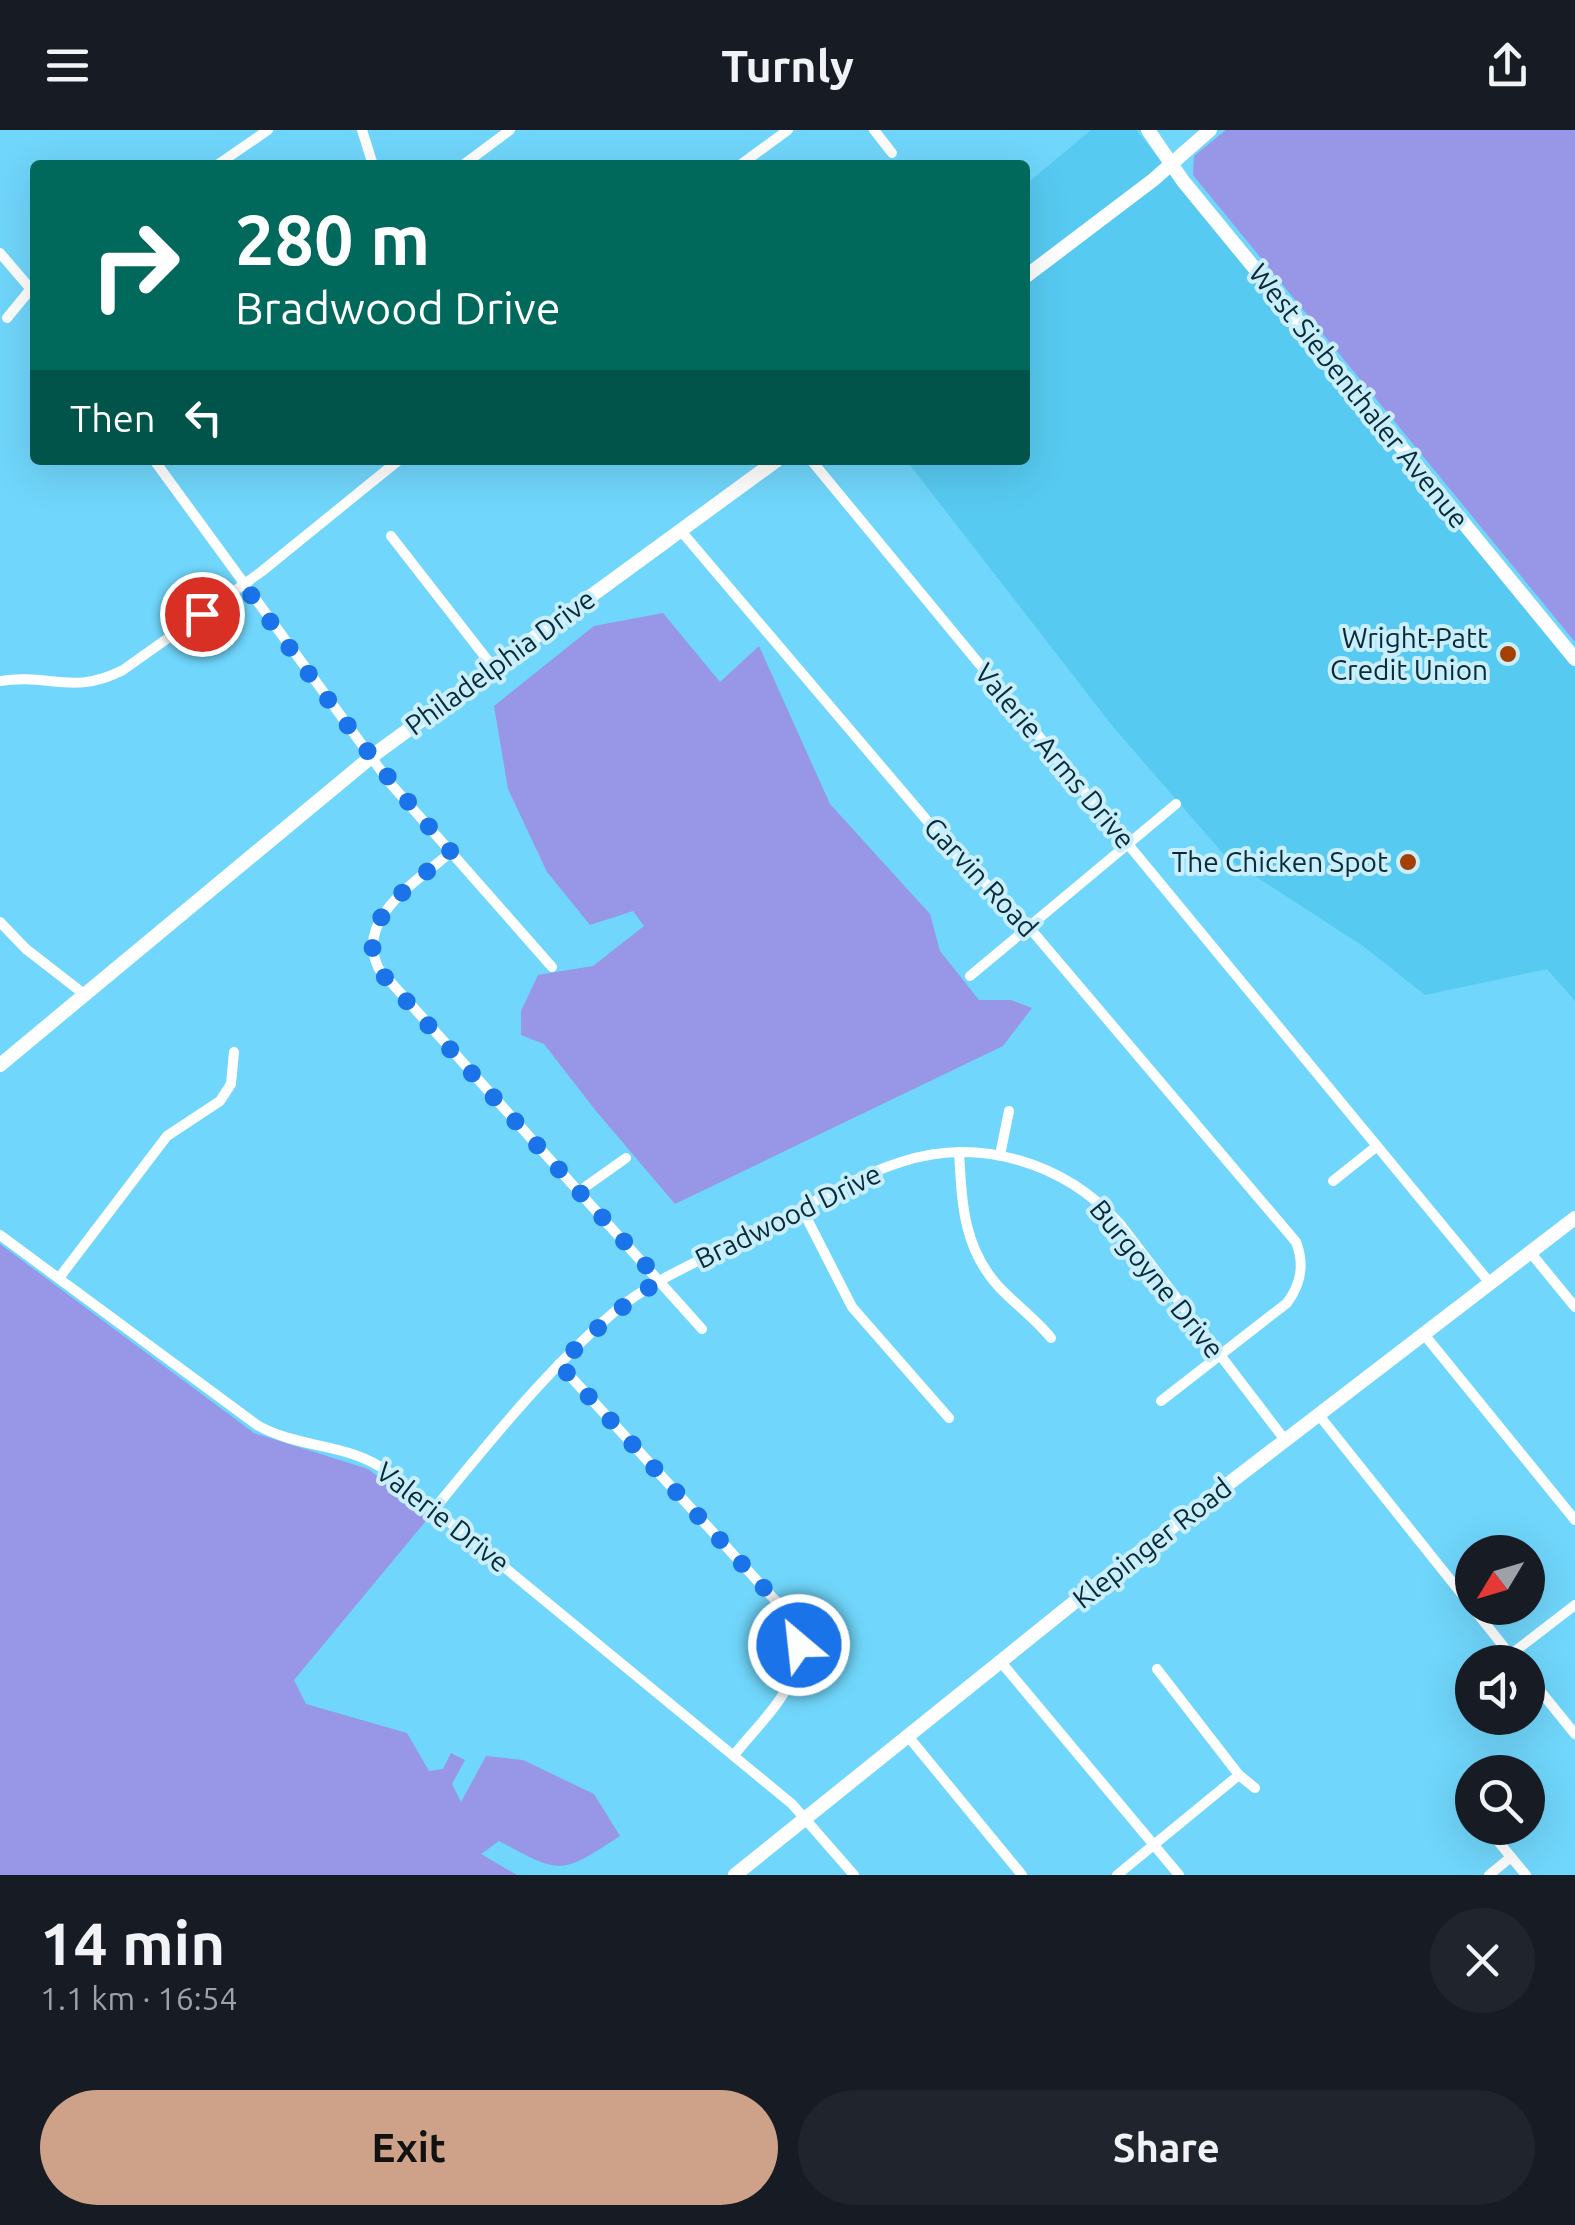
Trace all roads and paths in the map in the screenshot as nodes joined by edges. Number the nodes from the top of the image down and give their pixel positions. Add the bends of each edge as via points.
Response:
1 (268, 130) edge
2 (362, 130) edge
3 (510, 130) edge
4 (788, 130) edge
5 (874, 130) edge
6 (1148, 130) edge
7 (1210, 130) edge
8 (892, 152) dead end
9 (223, 160) edge
10 (371, 160) edge
11 (470, 160) edge
12 (747, 160) edge
13 (1172, 161) junction
14 (0, 253) edge
15 (1030, 273) edge
16 (30, 285) edge
17 (30, 293) edge
18 (7, 318) dead end
19 (158, 465) edge
20 (393, 465) edge
21 (770, 465) edge
22 (815, 465) edge
23 (681, 530) junction
24 (391, 536) dead end
25 (243, 584) junction
26 (1575, 659) edge
27 (493, 668) junction
28 (0, 681) edge
29 (371, 757) junction
30 (1176, 804) dead end
31 (1128, 844) junction
32 (451, 852) junction
33 (0, 922) edge
34 (1028, 927) junction
35 (552, 967) dead end
36 (970, 976) dead end
37 (84, 994) junction
38 (234, 1052) dead end
39 (0, 1065) edge
40 (1008, 1112) dead end
41 (1377, 1146) junction
42 (959, 1152) junction
43 (1000, 1156) junction
44 (626, 1158) dead end
45 (1333, 1182) dead end
46 (578, 1192) junction
47 (802, 1209) junction
48 (1575, 1218) edge
49 (0, 1236) edge
50 (1530, 1252) junction
51 (59, 1278) junction
52 (659, 1280) junction
53 (1490, 1283) junction
54 (1575, 1307) edge
55 (702, 1328) dead end
56 (1423, 1333) junction
57 (1051, 1338) dead end
58 (1220, 1356) junction
59 (559, 1364) junction
60 (1161, 1400) dead end
61 (1318, 1414) junction
62 (949, 1418) dead end
63 (1285, 1440) junction
64 (435, 1508) junction
65 (1575, 1520) edge
66 (1575, 1604) edge
67 (1503, 1645) edge
68 (1528, 1645) edge
69 (1000, 1661) junction
70 (1157, 1669) dead end
71 (1545, 1697) edge
72 (1575, 1734) edge
73 (907, 1735) junction
74 (734, 1754) junction
75 (1240, 1775) junction
76 (1255, 1788) dead end
77 (806, 1818) junction
78 (1154, 1845) junction
79 (1501, 1845) edge
80 (1511, 1857) junction
81 (735, 1875) edge
82 (854, 1875) edge
83 (1022, 1875) edge
84 (1117, 1875) edge
85 (1179, 1875) edge
86 (1489, 1875) edge
87 (1526, 1875) edge

1 - 9 street
2 - 10 street
3 - 11 street
4 - 12 street
5 - 8 street
6 - 13 main road, West Siebenthaler Avenue
7 - 13 main road
13 - 15 main road
13 - 26 main road, West Siebenthaler Avenue
14 - 16 street
17 - 18 street
19 - 25 street
20 - 25 street
21 - 23 main road, Philadelphia Drive
22 - 31 street, Valerie Arms Drive
23 - 27 main road, Philadelphia Drive
23 - 34 street, Garvin Road via 964,864
24 - 27 street
25 - 28 street via 107,679 78,685
25 - 29 street
27 - 29 main road, Philadelphia Drive
29 - 32 street
29 - 37 main road, Philadelphia Drive
30 - 31 street
31 - 34 street
31 - 41 street, Valerie Arms Drive
32 - 35 street
32 - 46 street via 381,916 372,936 374,960
33 - 37 street
34 - 36 street
34 - 58 street, Garvin Road via 1296,1242 1296,1290
37 - 39 main road, Philadelphia Drive
38 - 51 street via 227,1092 168,1136
40 - 43 street
41 - 45 street
41 - 53 street, Valerie Arms Drive
42 - 43 street, Bradwood Drive
42 - 47 street, Bradwood Drive via 886,1167
42 - 57 street via 971,1245 1001,1289
43 - 58 street, Burgoyne Drive via 1046,1169 1097,1201
44 - 46 street
46 - 52 street
47 - 52 street, Bradwood Drive
47 - 62 street via 852,1307
48 - 50 main road, Klepinger Road
49 - 51 street, Valerie Drive
50 - 53 main road, Klepinger Road
50 - 54 street
51 - 64 street, Valerie Drive via 257,1426 355,1452
52 - 55 street
52 - 59 street, Bradwood Drive
53 - 56 main road, Klepinger Road
56 - 61 main road, Klepinger Road
56 - 65 street
58 - 60 street, Garvin Road
58 - 63 street, Burgoyne Drive
59 - 64 street, Bradwood Drive
59 - 74 street via 796,1630 799,1659 792,1681
61 - 63 main road, Klepinger Road
61 - 67 street
63 - 69 main road, Klepinger Road
64 - 74 street, Valerie Drive
66 - 68 street
69 - 73 main road, Klepinger Road
69 - 78 street
70 - 75 street
71 - 72 street
73 - 77 main road, Klepinger Road
73 - 83 street
74 - 77 street, Valerie Drive
75 - 76 street
75 - 78 street
77 - 81 main road, Klepinger Road
77 - 82 street, Valerie Drive
78 - 84 street
78 - 85 street
79 - 80 street
80 - 86 street
80 - 87 street

